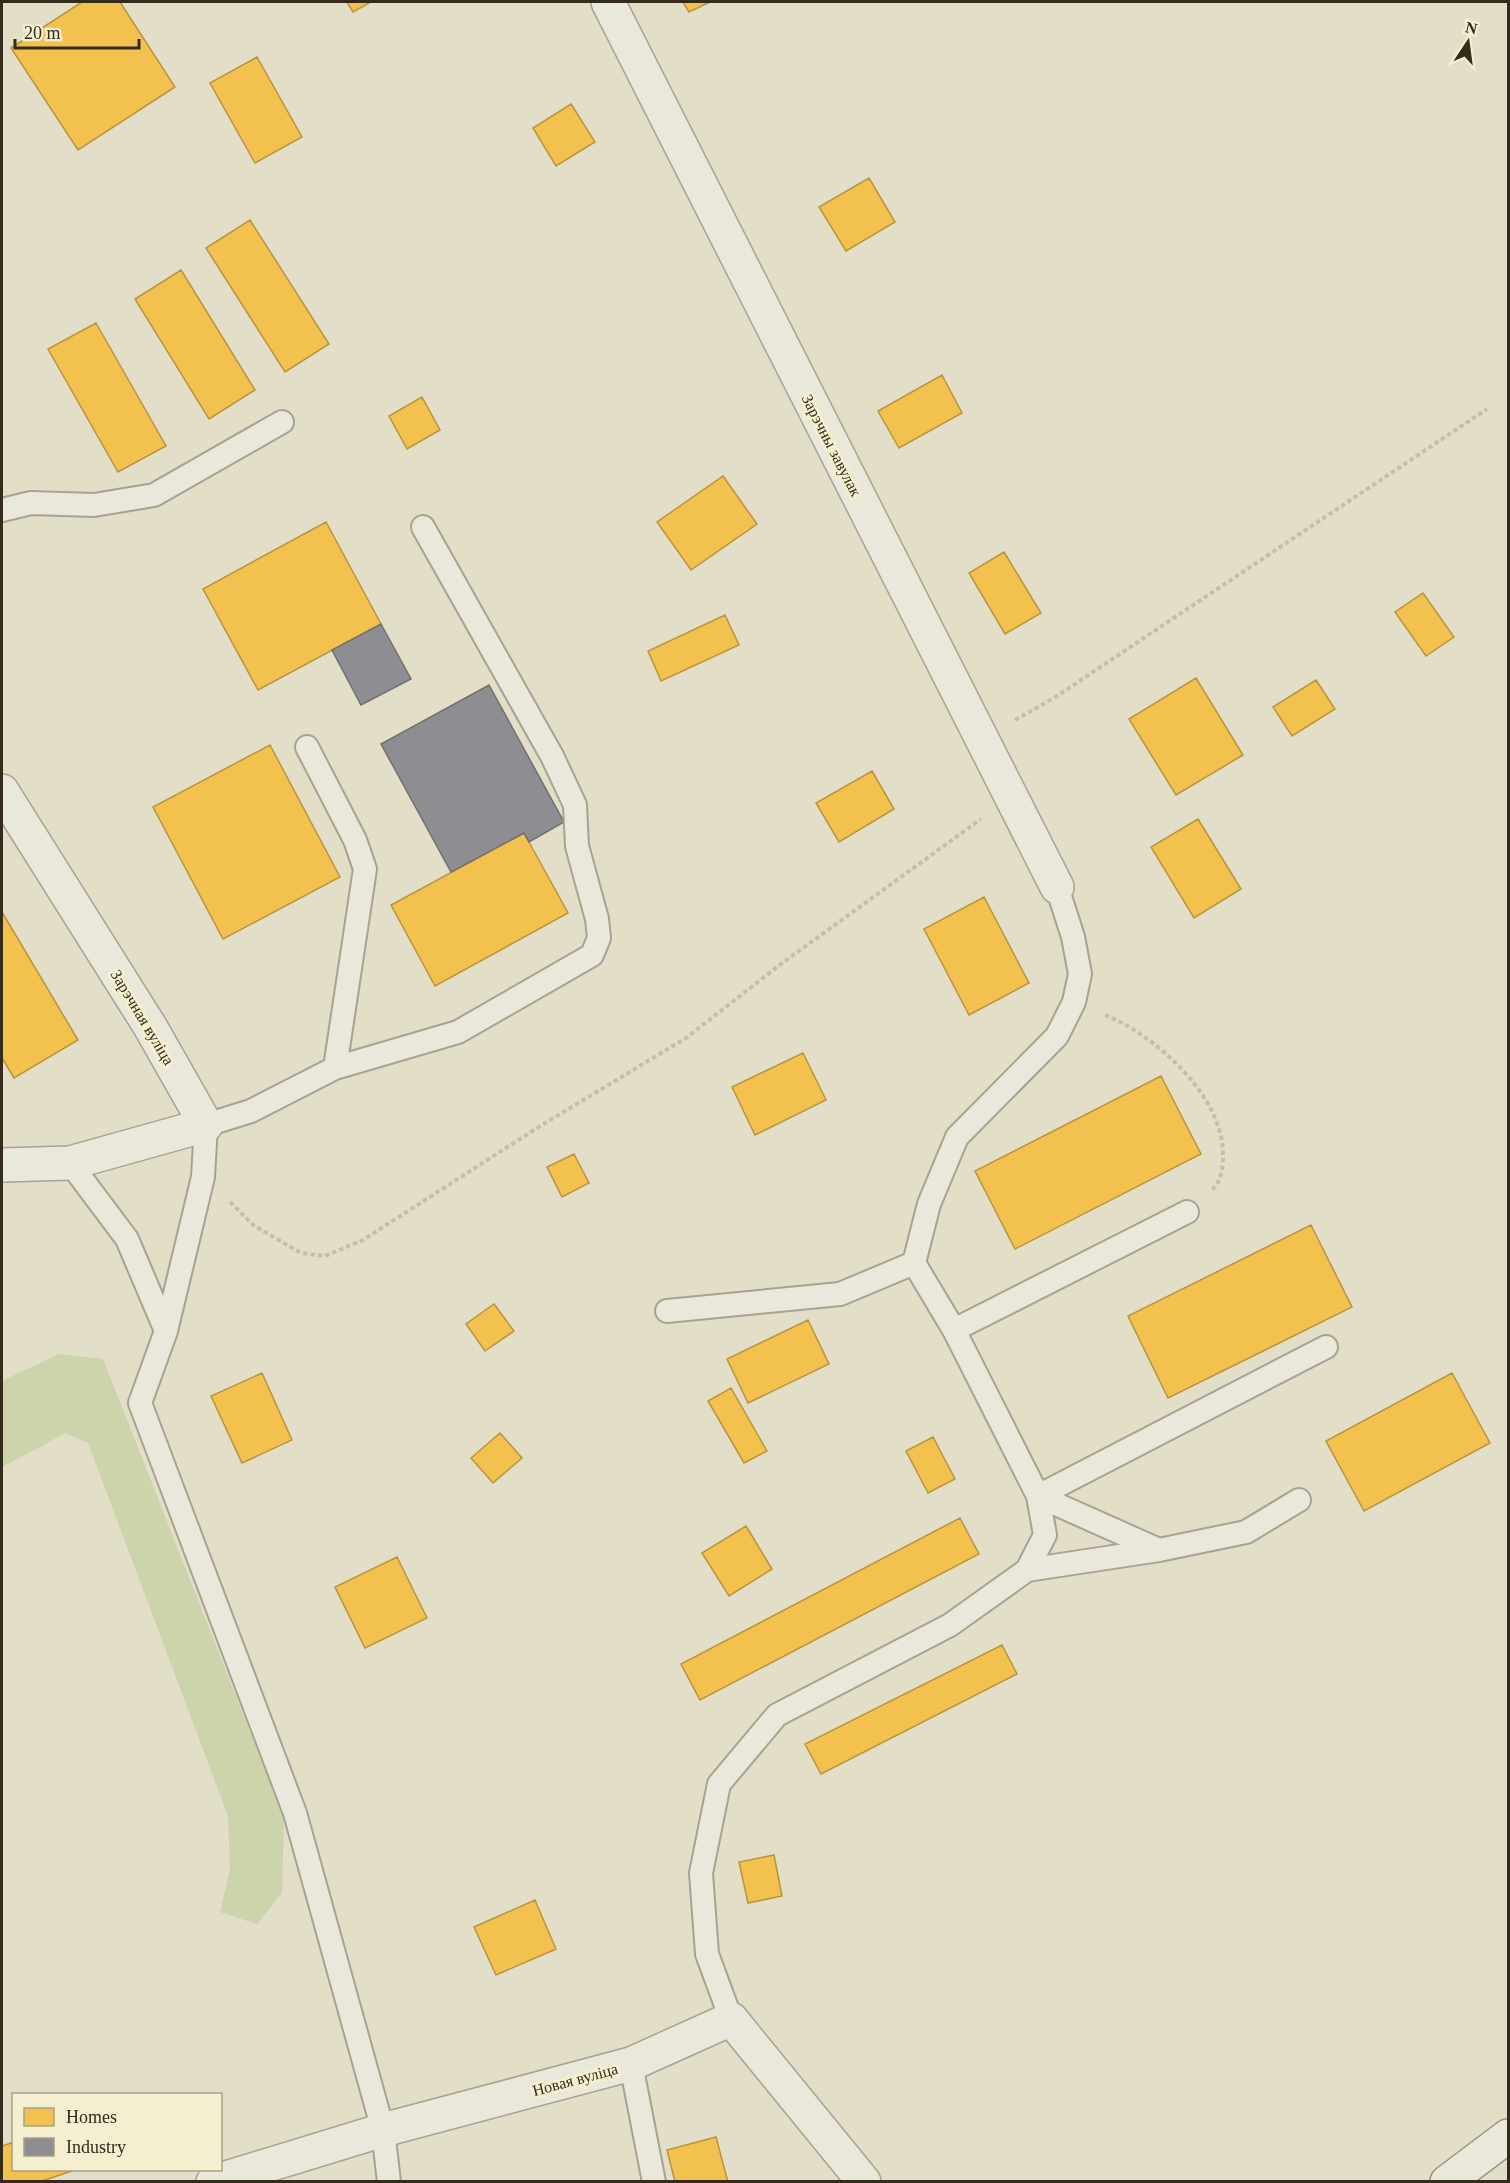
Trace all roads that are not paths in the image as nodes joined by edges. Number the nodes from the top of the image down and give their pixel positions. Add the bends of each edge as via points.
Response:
1 (608, 2) edge
2 (282, 422) dead end
3 (2, 510) edge
4 (423, 527) dead end
5 (307, 747) dead end
6 (2, 791) edge
7 (1056, 887) joint
8 (335, 1068) junction
9 (206, 1125) junction
10 (70, 1163) junction
11 (2, 1165) edge
12 (1187, 1212) road end
13 (914, 1263) junction
14 (667, 1311) dead end
15 (954, 1330) junction
16 (166, 1331) junction
17 (1326, 1347) dead end
18 (1038, 1496) junction
19 (1299, 1500) dead end
20 (1159, 1550) junction
21 (1027, 1570) junction
22 (731, 2019) junction
23 (631, 2064) junction
24 (383, 2130) junction
25 (1509, 2136) edge
26 (213, 2181) edge
27 (389, 2181) edge
28 (654, 2181) edge
29 (864, 2181) edge
30 (1447, 2181) edge

1 - 7 street, Зарэчны завулак
2 - 3 lane via 154,495 94,505 31,503
4 - 8 lane via 552,756 575,806 577,846 599,938 592,955 458,1032
5 - 8 lane via 355,840 365,869
6 - 9 street, Зарэчная вуліца via 151,1028
7 - 13 lane via 1073,937 1080,974 1074,1002 1057,1036 957,1137 929,1204
8 - 9 lane via 251,1112
9 - 10 street
9 - 16 lane via 203,1178
10 - 11 street
10 - 16 lane via 127,1239
12 - 15 lane
13 - 14 lane via 840,1294
13 - 15 lane
15 - 18 lane
16 - 24 lane via 140,1403 295,1813
17 - 18 lane
18 - 20 lane
18 - 21 lane via 1045,1535
19 - 20 lane via 1246,1532
20 - 21 lane
21 - 22 lane via 950,1625 777,1715 719,1784 701,1873 707,1954
22 - 23 street, Новая вуліца
22 - 29 street
23 - 24 street, Новая вуліца
23 - 28 lane
24 - 26 street, Новая вуліца
24 - 27 lane
25 - 30 street

